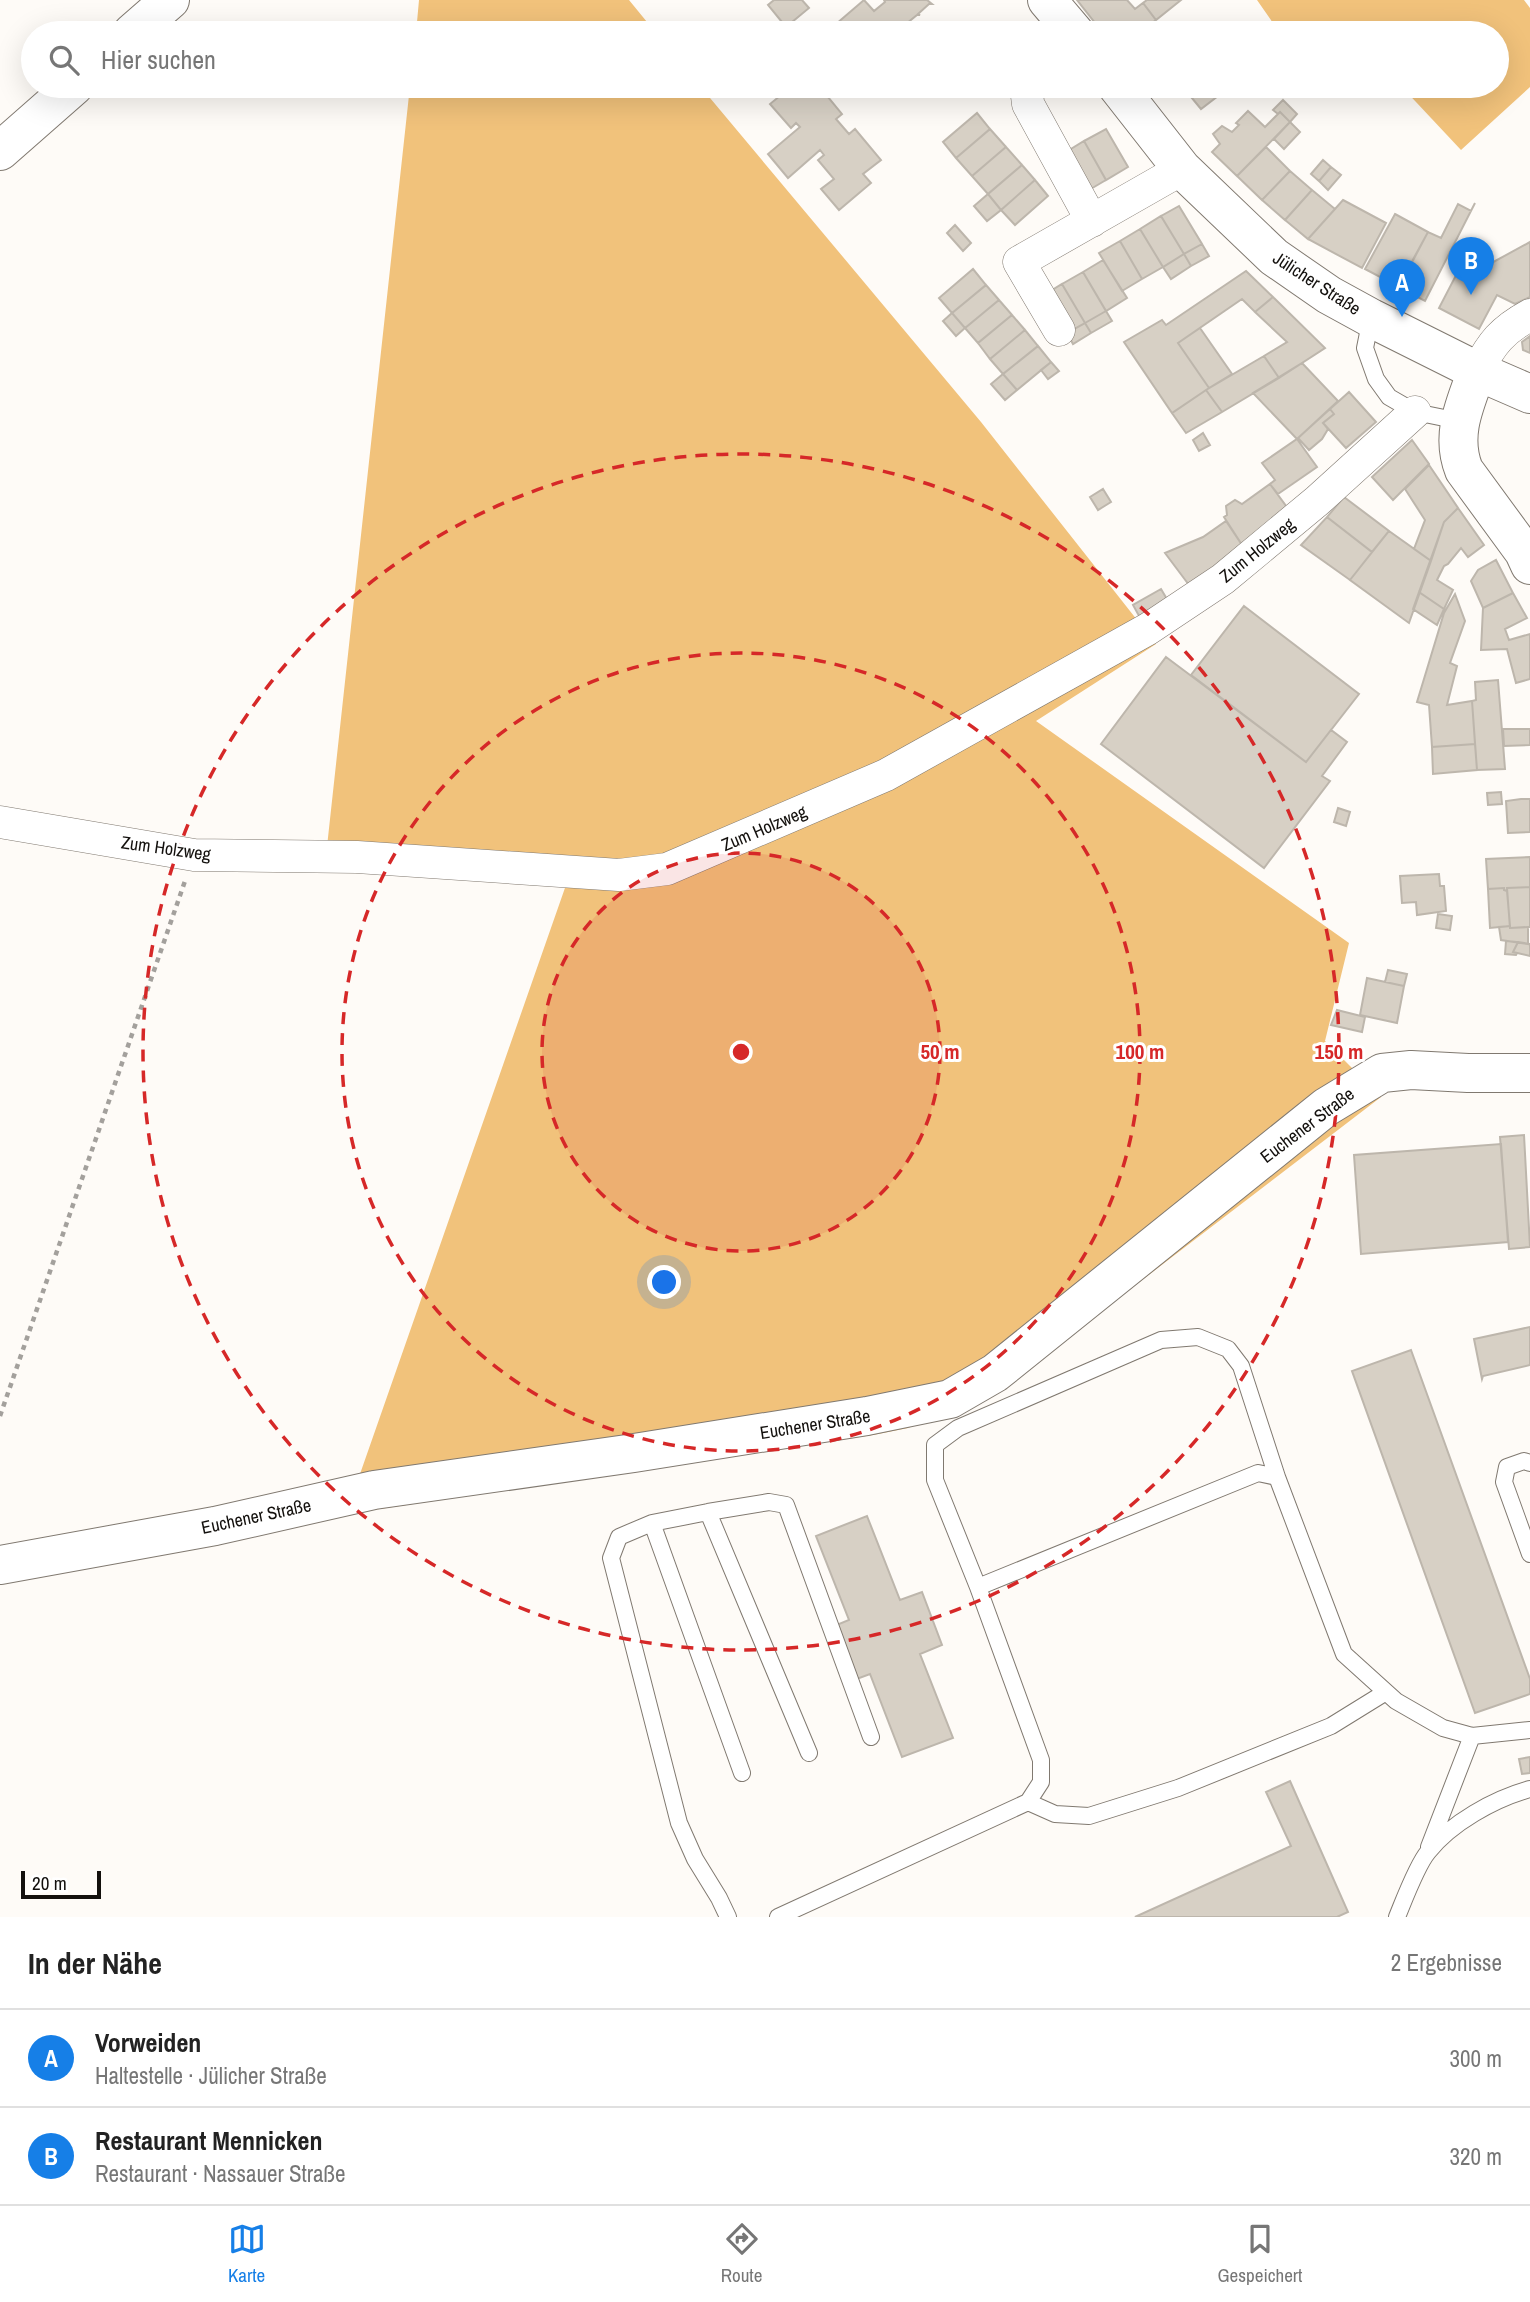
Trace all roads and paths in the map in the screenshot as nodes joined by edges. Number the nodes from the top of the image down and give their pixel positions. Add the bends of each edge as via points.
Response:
1 (170, 0) edge
2 (1047, 0) edge
3 (146, 21) edge
4 (1064, 21) edge
5 (60, 98) edge
6 (1027, 98) edge
7 (1126, 98) edge
8 (0, 151) edge
9 (1182, 169) junction
10 (1092, 221) junction
11 (1530, 315) edge
12 (1371, 318) junction
13 (1059, 330) dead end
14 (1477, 371) junction
15 (1530, 394) edge
16 (1415, 412) junction
17 (1459, 421) junction
18 (1530, 565) edge
19 (0, 822) edge
20 (194, 855) junction
21 (1530, 1073) edge
22 (0, 1416) edge
23 (1530, 1463) edge
24 (1277, 1478) junction
25 (708, 1512) junction
26 (652, 1523) junction
27 (1530, 1554) edge
28 (0, 1565) edge
29 (978, 1587) junction
30 (1387, 1692) junction
31 (1530, 1730) edge
32 (1472, 1736) junction
33 (871, 1737) dead end
34 (809, 1753) dead end
35 (742, 1773) dead end
36 (1530, 1789) edge
37 (1028, 1802) junction
38 (1427, 1853) junction
39 (728, 1917) edge
40 (779, 1917) edge
41 (1397, 1917) edge

1 - 3 street
2 - 4 street
5 - 8 street
6 - 10 street
7 - 9 street, Jülicher Straße
9 - 10 street
9 - 12 street, Jülicher Straße via 1274,257
10 - 13 street via 1019,262
11 - 14 street via 1499,335
12 - 14 street, Jülicher Straße
12 - 16 lane via 1365,348 1376,379 1389,397
14 - 15 street, Jülicher Straße
14 - 17 street
16 - 17 lane
16 - 20 street, Zum Holzweg via 1223,579 1148,629 887,775 667,869 619,875 357,857
17 - 18 street via 1458,447 1464,470
19 - 20 street, Zum Holzweg
20 - 22 path
21 - 28 street, Euchener Straße via 1382,1073 1326,1107 995,1373 950,1399 648,1451 374,1490 215,1526
23 - 27 lane via 1507,1467 1504,1482
24 - 29 lane via 1258,1473
24 - 29 lane via 1241,1366 1228,1349 1198,1337 1161,1340 958,1428 935,1444 935,1480
24 - 30 lane via 1344,1654
25 - 26 lane
25 - 33 lane via 769,1502 786,1505
25 - 34 lane
26 - 35 lane
26 - 39 lane via 619,1537 611,1558 679,1823
29 - 37 lane via 1041,1760 1041,1782
30 - 32 lane via 1443,1728
30 - 37 lane via 1331,1726 1178,1788 1089,1816 1055,1814
31 - 32 lane
32 - 38 lane
36 - 38 lane via 1468,1816
37 - 40 lane
38 - 41 lane

